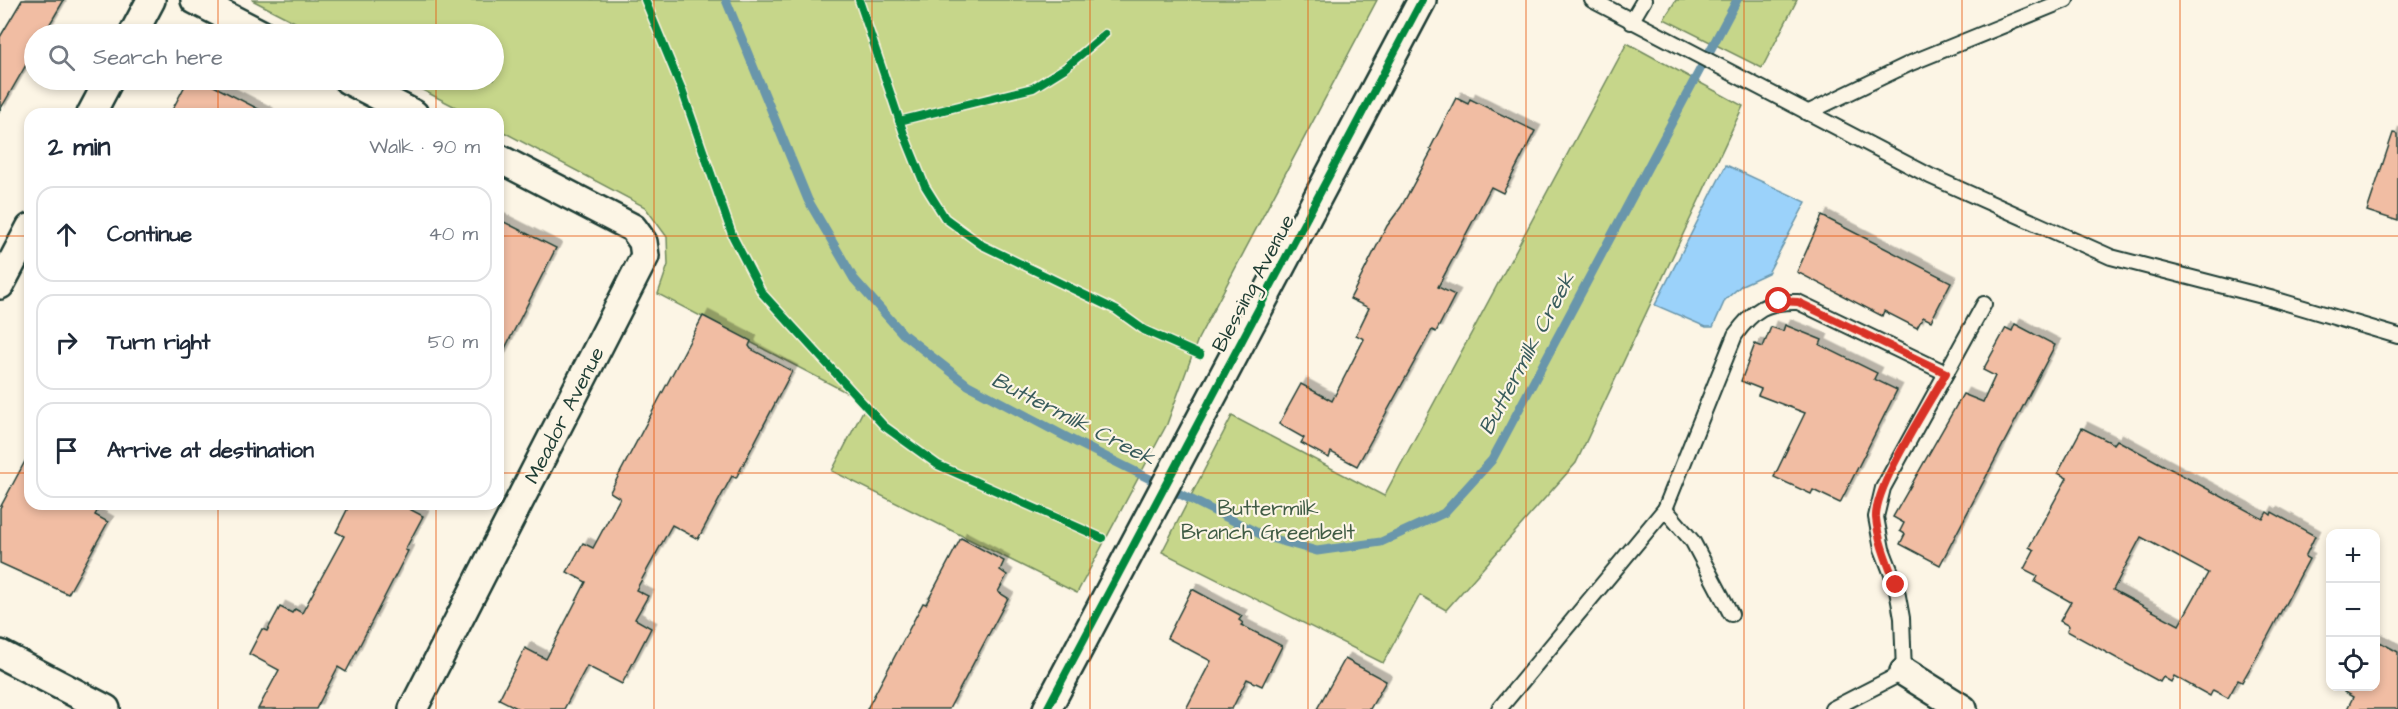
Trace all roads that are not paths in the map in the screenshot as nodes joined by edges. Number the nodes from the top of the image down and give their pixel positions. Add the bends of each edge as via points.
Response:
1 (151, 0) edge
2 (195, 0) edge
3 (1422, 0) edge
4 (1592, 0) edge
5 (1644, 0) edge
6 (2066, 0) edge
7 (1631, 22) junction
8 (138, 24) edge
9 (242, 24) edge
10 (104, 90) edge
11 (367, 90) edge
12 (94, 108) edge
13 (402, 108) edge
14 (1807, 113) junction
15 (504, 161) edge
16 (24, 239) edge
17 (0, 285) edge
18 (1984, 304) dead end
19 (2398, 336) edge
20 (1946, 373) junction
21 (1665, 509) junction
22 (1731, 614) dead end
23 (0, 654) edge
24 (1904, 672) junction
25 (106, 709) edge
26 (413, 709) edge
27 (1047, 709) edge
28 (1499, 709) edge
29 (1832, 709) edge
30 (1963, 709) edge

1 - 8 street
2 - 9 street
3 - 27 street, Blessing Avenue
4 - 7 lane
5 - 7 lane
6 - 14 lane via 1911,63
7 - 14 lane
10 - 12 street
11 - 13 street
14 - 19 lane via 1930,176 2111,257
15 - 26 street, Meador Avenue via 633,228 645,248 638,273
16 - 17 street
18 - 20 lane
20 - 21 lane via 1798,302 1779,301 1763,306 1735,335
20 - 24 lane via 1883,488 1876,517 1902,618
21 - 22 lane via 1693,542
21 - 28 lane
23 - 25 street
24 - 29 lane
24 - 30 street

